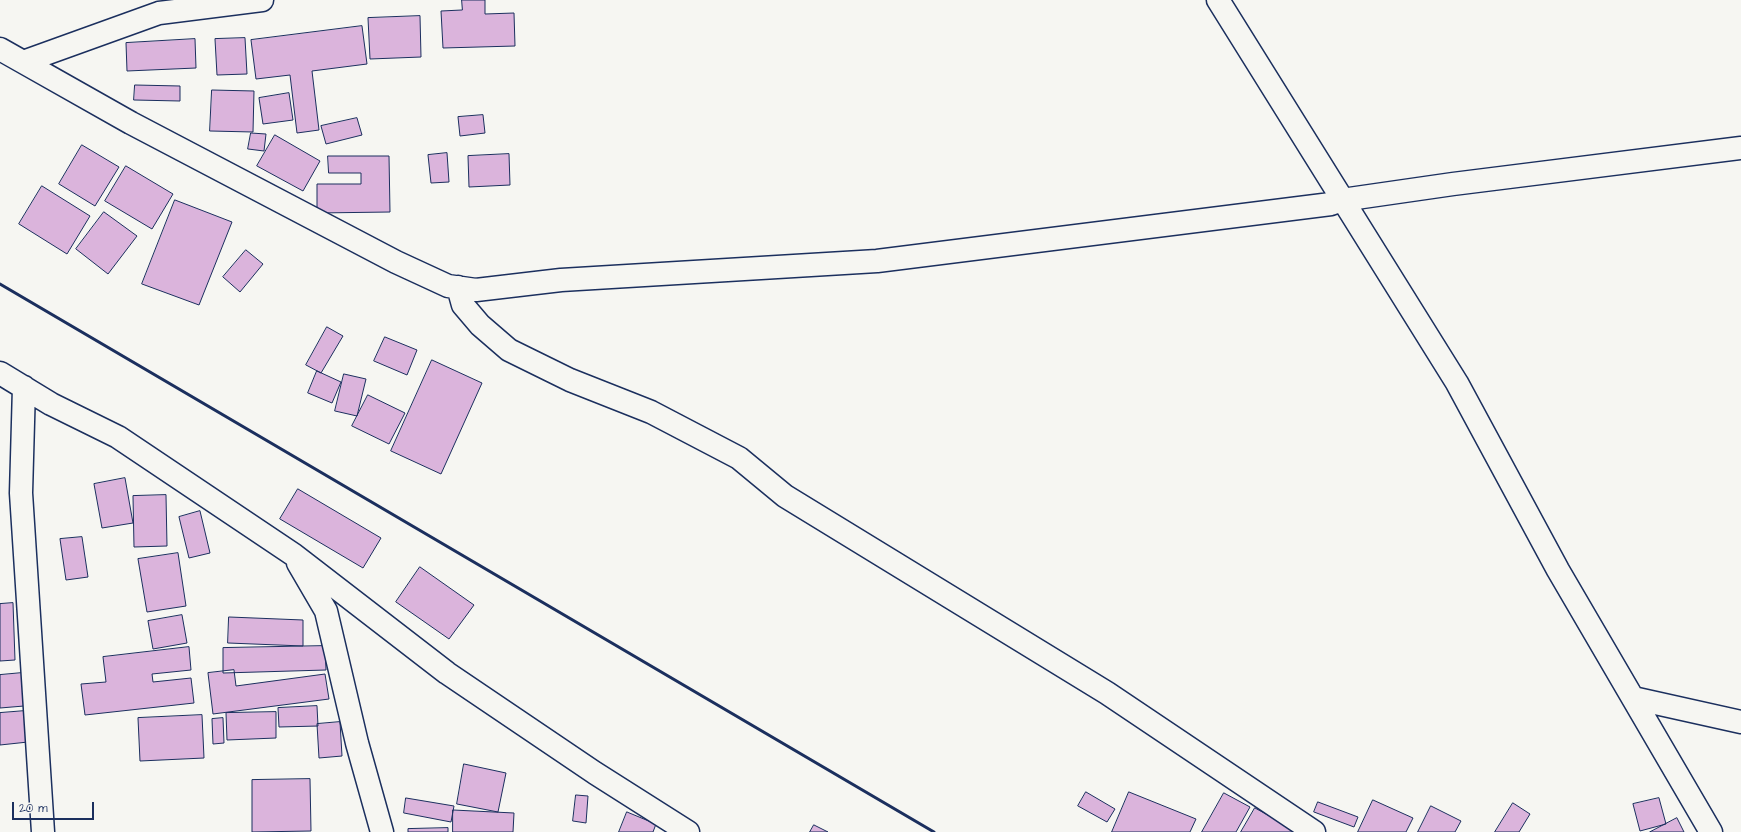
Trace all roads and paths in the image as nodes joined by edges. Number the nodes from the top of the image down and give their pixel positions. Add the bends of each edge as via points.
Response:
1 (262, 0) edge
2 (1218, 0) edge
3 (0, 49) edge
4 (23, 62) junction
5 (1741, 148) edge
6 (1342, 200) junction
7 (458, 287) junction
8 (0, 373) edge
9 (24, 387) junction
10 (294, 555) junction
11 (1633, 698) junction
12 (1741, 722) edge
13 (675, 823) edge
14 (43, 832) edge
15 (382, 832) edge
16 (1314, 832) edge
17 (1711, 832) edge

1 - 4 street via 159,13
2 - 6 street
3 - 4 street
4 - 7 street via 131,124 396,262 448,286
5 - 6 street
6 - 7 street via 1331,204 877,261 561,280 476,290
6 - 11 street via 1457,383 1558,570
7 - 16 street via 464,304 480,325 509,350 570,380 651,412 739,458 785,496 1107,693
8 - 9 street
9 - 10 street via 51,404 118,437
9 - 14 street via 22,493
10 - 13 street via 447,673 588,769
10 - 15 street via 326,611 357,744
11 - 12 street
11 - 17 street

